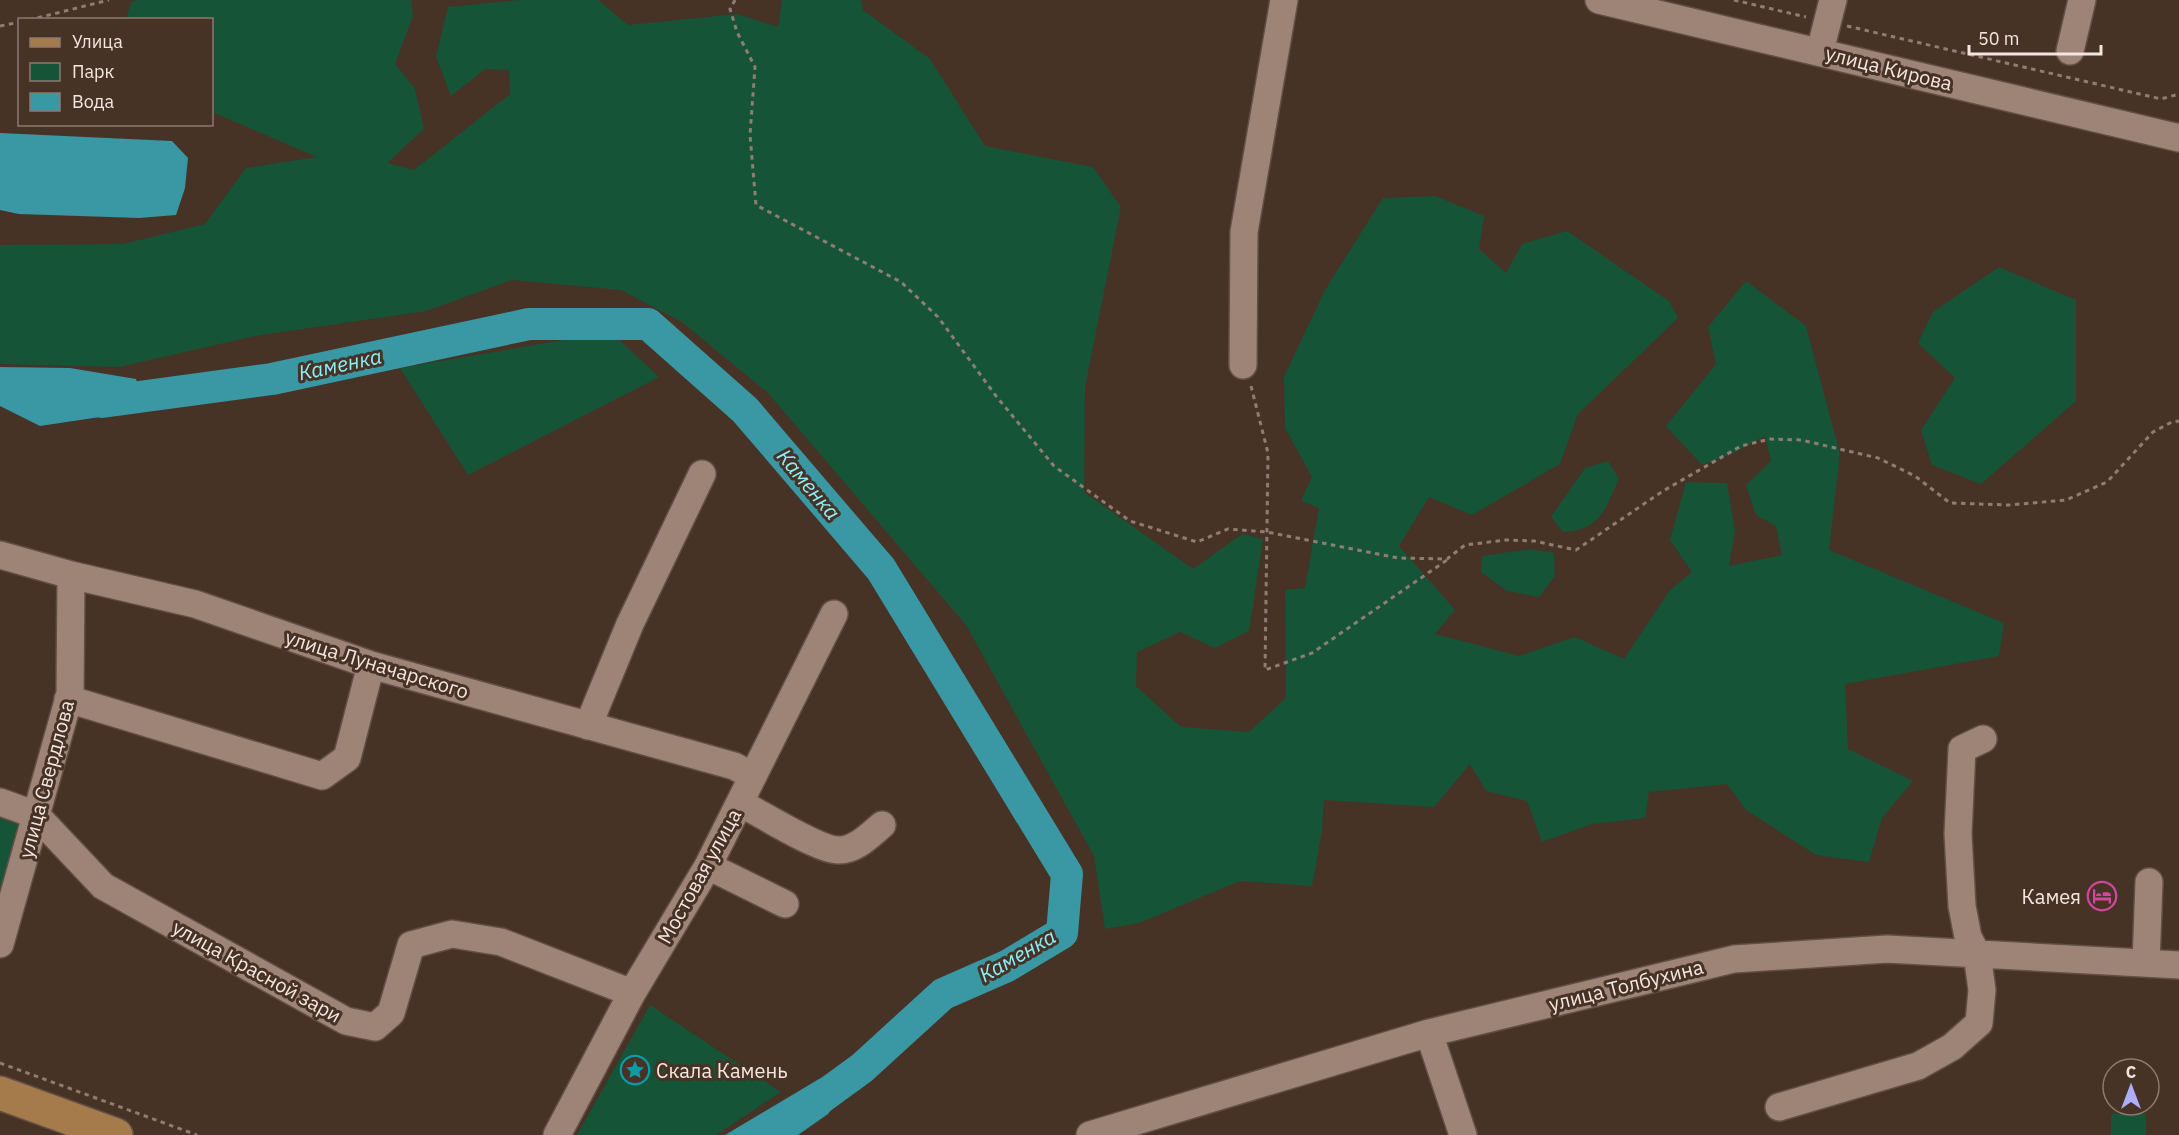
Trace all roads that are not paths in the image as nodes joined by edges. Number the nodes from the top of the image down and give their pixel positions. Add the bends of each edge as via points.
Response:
1 (1284, 0) edge
2 (1599, 0) edge
3 (2082, 0) edge
4 (1830, 11) edge
5 (1820, 51) junction
6 (2070, 51) dead end
7 (2179, 138) edge
8 (1243, 364) road end
9 (702, 474) dead end
10 (0, 555) edge
11 (71, 575) junction
12 (834, 614) dead end
13 (371, 665) junction
14 (68, 699) junction
15 (588, 726) junction
16 (1983, 740) dead end
17 (753, 776) junction
18 (0, 802) edge
19 (740, 803) junction
20 (36, 815) junction
21 (882, 825) dead end
22 (708, 866) junction
23 (2149, 882) dead end
24 (785, 904) dead end
25 (0, 944) edge
26 (1977, 954) junction
27 (2146, 963) junction
28 (2179, 965) edge
29 (632, 993) junction
30 (1429, 1033) junction
31 (0, 1093) edge
32 (1779, 1107) dead end
33 (116, 1135) edge
34 (557, 1135) edge
35 (1090, 1135) edge
36 (1463, 1135) edge

1 - 8 street via 1244,232
2 - 5 street, улица Кирова
3 - 6 street
4 - 5 street
5 - 7 street, улица Кирова
9 - 15 street via 630,624
10 - 11 street, улица Луначарского
11 - 13 street, улица Луначарского via 195,604
11 - 14 street, улица Свердлова
12 - 17 street, Мостовая улица
13 - 14 street via 347,759 322,776
13 - 15 street, улица Луначарского
14 - 20 street, улица Свердлова
15 - 17 street, улица Луначарского via 734,766
16 - 26 street via 1962,749 1958,834 1962,906 1968,937
17 - 19 street, Мостовая улица
18 - 20 street, улица Красной зари
19 - 21 street via 838,851 862,843
19 - 22 street, Мостовая улица
20 - 25 street, улица Свердлова
20 - 29 street, улица Красной зари via 103,886 346,1021 375,1027 391,1013 411,945 452,934 501,942
22 - 24 street
22 - 29 street, Мостовая улица
23 - 27 street
26 - 27 street, улица Толбухина
26 - 30 street, улица Толбухина via 1887,949 1734,958
26 - 32 street via 1982,990 1979,1023 1952,1047 1918,1066
27 - 28 street, улица Толбухина
29 - 34 street, Мостовая улица
30 - 35 street, улица Толбухина
30 - 36 street
31 - 33 main road

